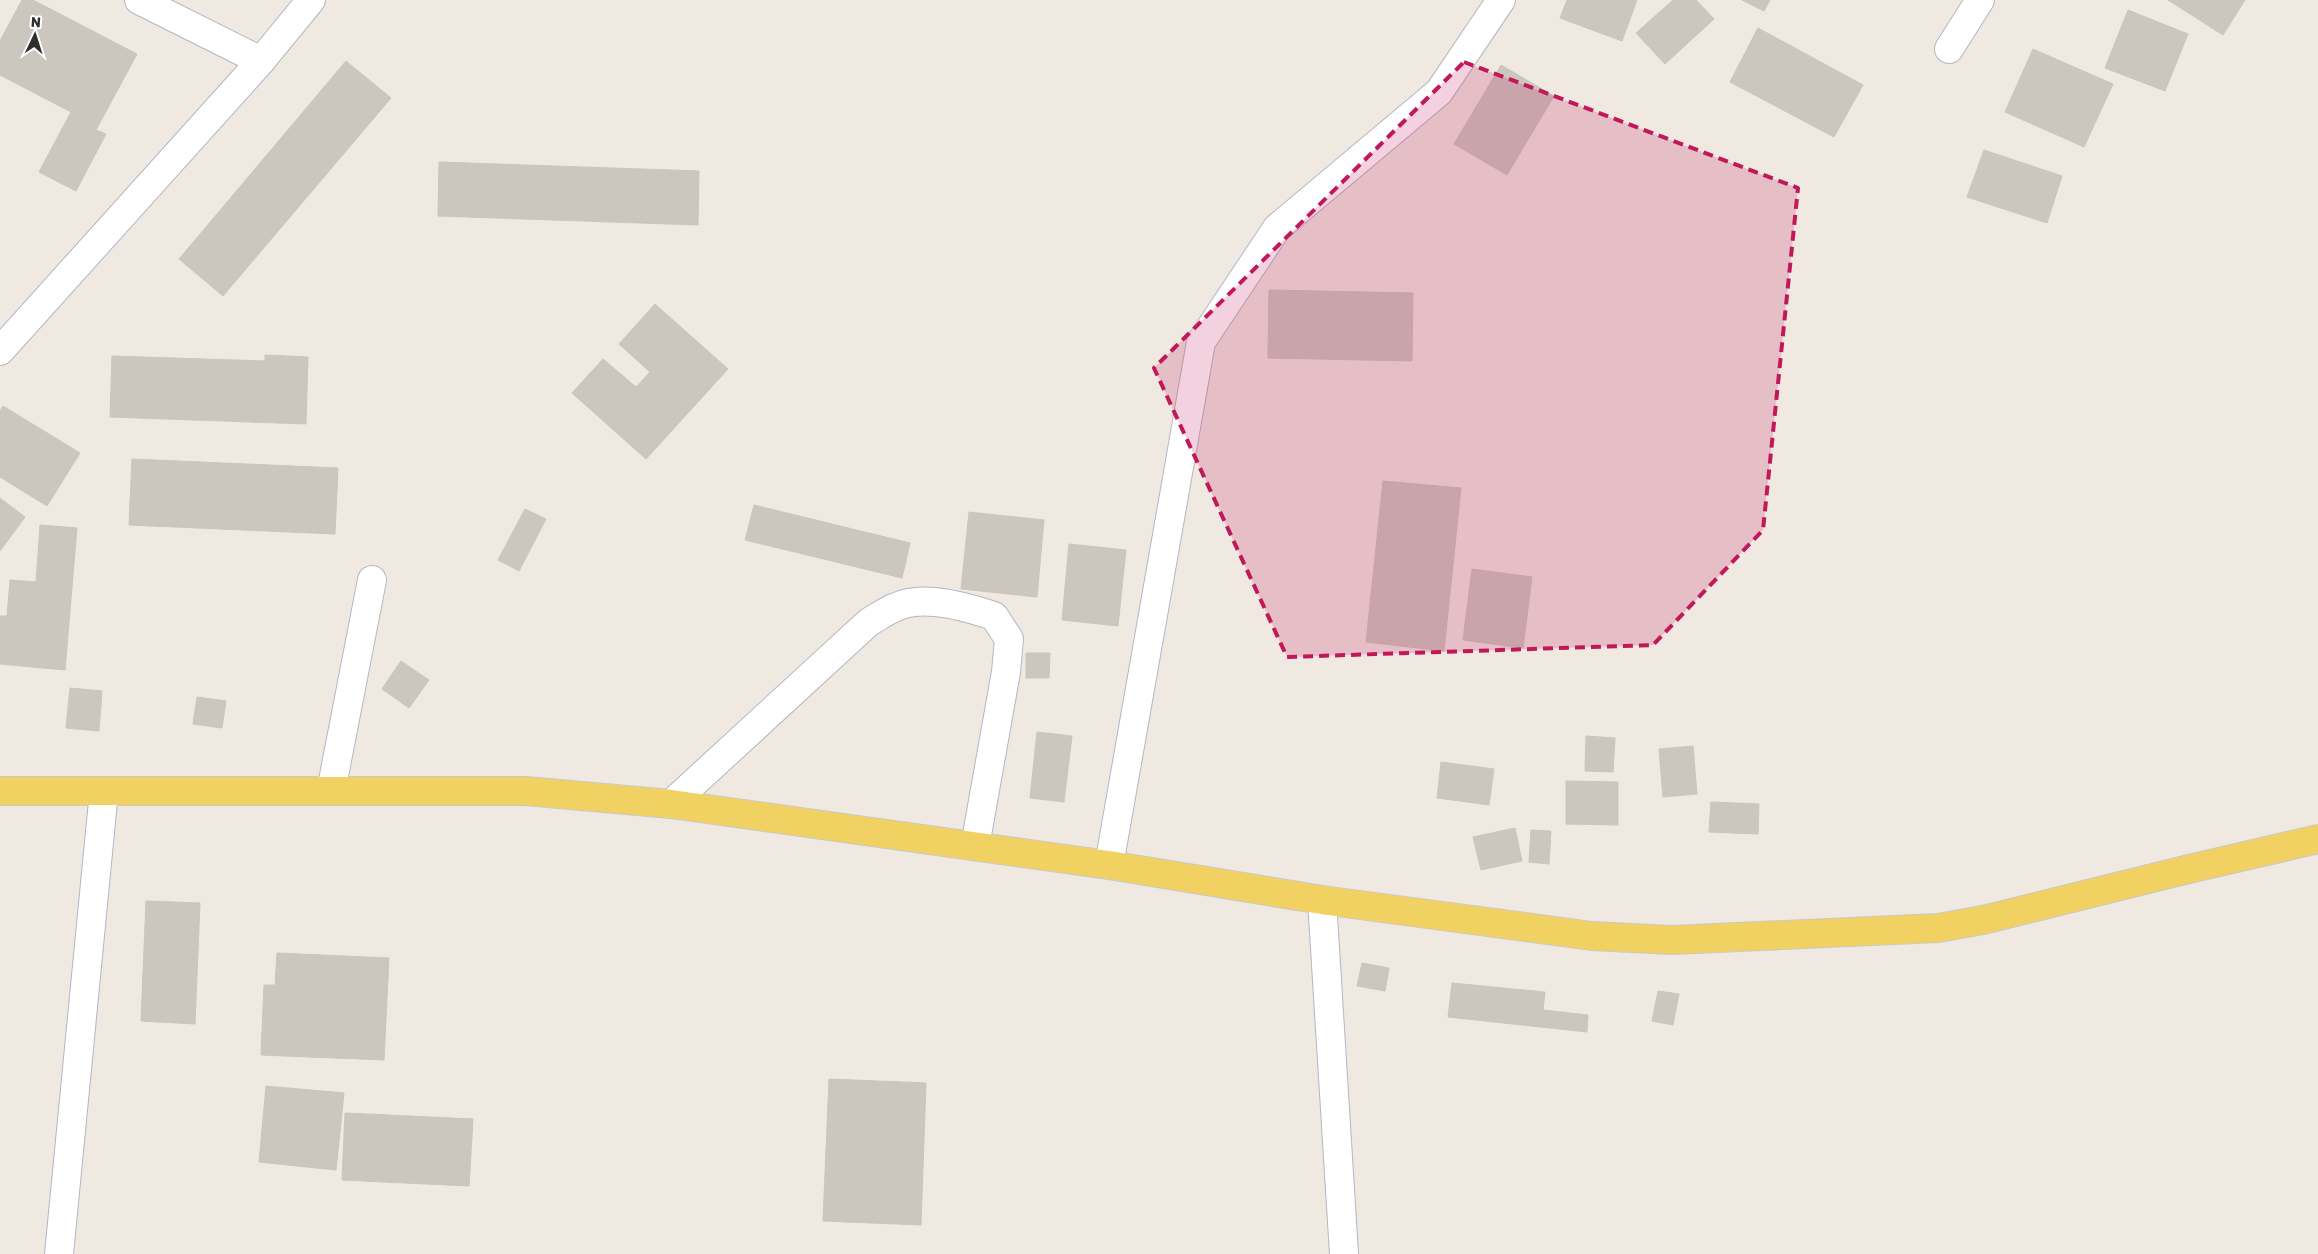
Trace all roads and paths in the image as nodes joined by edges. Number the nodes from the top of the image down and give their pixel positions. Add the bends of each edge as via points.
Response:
1 (139, 0) edge
2 (311, 0) edge
3 (1501, 0) edge
4 (1980, 0) edge
5 (1949, 49) dead end
6 (261, 61) junction
7 (0, 351) edge
8 (372, 580) dead end
9 (0, 791) edge
10 (104, 791) junction
11 (331, 791) junction
12 (671, 804) junction
13 (2318, 840) edge
14 (975, 846) junction
15 (1109, 865) junction
16 (1322, 900) junction
17 (60, 1254) edge
18 (1344, 1254) edge

1 - 6 street
2 - 6 street
3 - 15 street via 1439,92 1277,228 1200,342
4 - 5 street
6 - 7 street
8 - 11 street
9 - 10 main road
10 - 11 main road
10 - 17 street
11 - 12 main road via 526,791
12 - 14 main road
12 - 14 street via 869,622 898,606 930,602 957,605 994,616 1010,639
13 - 16 main road via 1938,928 1672,940 1592,936
14 - 15 main road
15 - 16 main road
16 - 18 street

